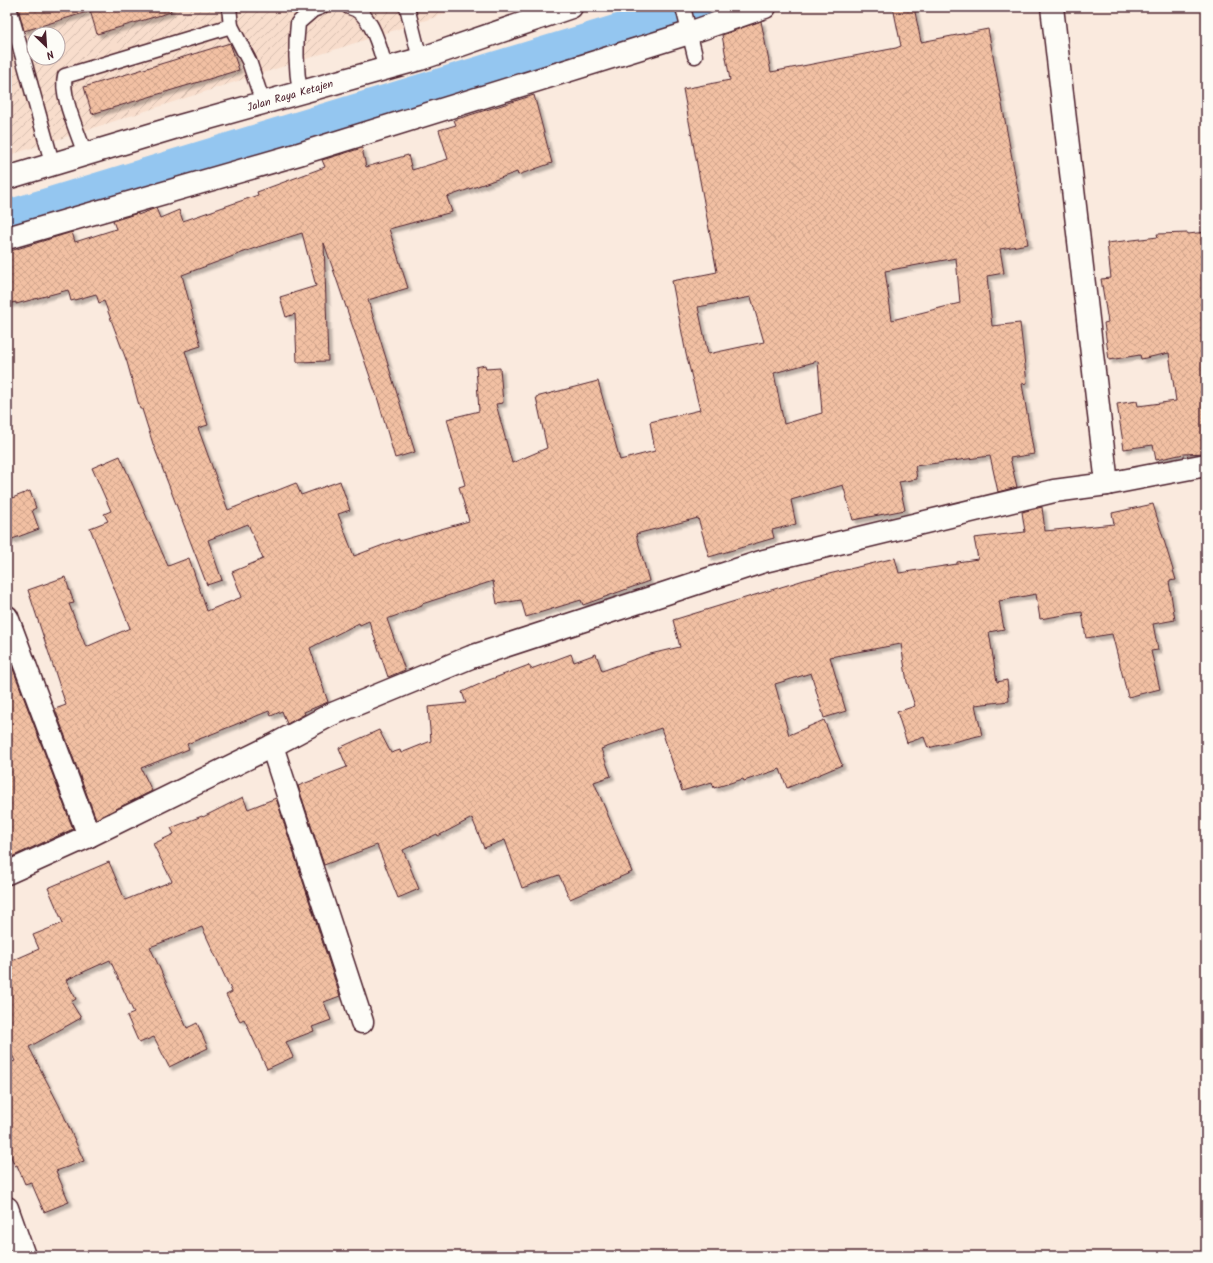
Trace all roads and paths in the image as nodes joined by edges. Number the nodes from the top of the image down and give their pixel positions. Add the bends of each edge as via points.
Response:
1 (9, 7) edge
2 (229, 7) edge
3 (321, 7) edge
4 (349, 7) edge
5 (407, 7) edge
6 (571, 7) edge
7 (683, 7) edge
8 (765, 7) edge
9 (1052, 7) edge
10 (231, 26) junction
11 (688, 28) junction
12 (695, 56) dead end
13 (420, 59) junction
14 (386, 69) junction
15 (300, 92) junction
16 (263, 103) junction
17 (85, 155) junction
18 (53, 166) junction
19 (7, 178) edge
20 (7, 238) edge
21 (1206, 465) edge
22 (1107, 484) junction
23 (7, 617) edge
24 (272, 746) junction
25 (89, 836) junction
26 (7, 873) edge
27 (362, 1022) dead end
28 (7, 1208) edge
29 (24, 1256) edge

1 - 18 lane
2 - 10 lane
3 - 15 lane via 313,10 298,23 295,45
4 - 14 lane via 365,18 373,29
5 - 13 lane
6 - 13 street, Jalan Raya Ketajen
7 - 11 lane
8 - 11 street
9 - 22 street
10 - 16 lane via 249,61
10 - 17 lane via 65,76 65,97
11 - 12 lane
11 - 20 street via 299,154
13 - 14 street, Jalan Raya Ketajen
14 - 15 street, Jalan Raya Ketajen
15 - 16 street, Jalan Raya Ketajen
16 - 17 street, Jalan Raya Ketajen
17 - 18 street, Jalan Raya Ketajen
18 - 19 street, Jalan Raya Ketajen
21 - 22 street
22 - 24 street via 1054,491 764,561 471,657 330,715
23 - 25 street
24 - 25 street
24 - 27 street
25 - 26 street
28 - 29 street

